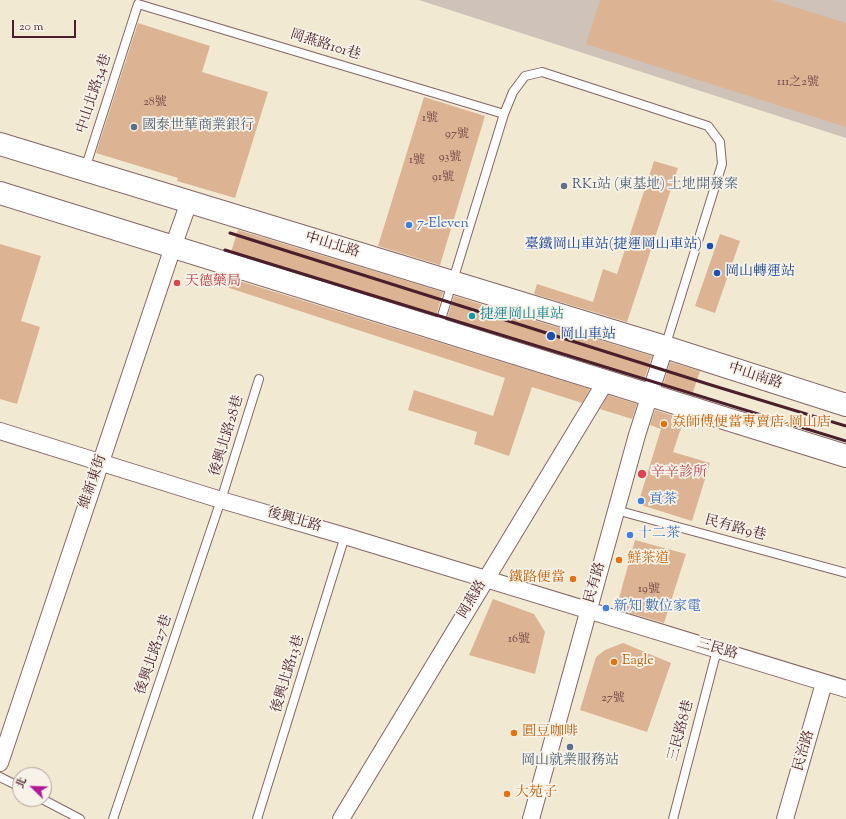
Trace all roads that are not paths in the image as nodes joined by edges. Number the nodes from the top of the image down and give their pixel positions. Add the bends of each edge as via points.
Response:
1 (138, 4) joint
2 (504, 114) junction
3 (0, 144) edge
4 (85, 170) junction
5 (0, 193) edge
6 (190, 202) junction
7 (173, 247) junction
8 (452, 282) junction
9 (438, 329) junction
10 (665, 347) junction
11 (259, 379) dead end
12 (606, 381) junction
13 (650, 394) junction
14 (846, 405) edge
15 (0, 431) edge
16 (846, 456) edge
17 (101, 463) junction
18 (221, 500) junction
19 (616, 510) junction
20 (345, 536) junction
21 (846, 574) edge
22 (485, 579) junction
23 (588, 611) junction
24 (717, 650) junction
25 (824, 683) junction
26 (846, 689) edge
27 (0, 763) edge
28 (0, 777) edge
29 (12, 783) edge
30 (52, 804) edge
31 (80, 819) edge
32 (113, 819) edge
33 (257, 819) edge
34 (340, 819) edge
35 (531, 819) edge
36 (673, 819) edge
37 (785, 819) edge

1 - 2 lane, 岡燕路101巷
1 - 4 lane, 中山北路34巷
2 - 8 lane
2 - 10 lane via 513,92 525,76 542,72 708,126 720,142 722,164
3 - 4 main road, 中山北路
4 - 6 main road, 中山北路
5 - 7 main road
6 - 7 street, 維新東街
6 - 8 main road, 中山北路
7 - 9 main road
7 - 17 street, 維新東街
8 - 9 lane
8 - 10 main road, 中山北路
9 - 12 main road
10 - 13 street, 民有路
10 - 14 main road, 中山南路
11 - 18 lane, 後興北路28巷
12 - 13 main road
12 - 22 street, 岡燕路
13 - 16 main road
13 - 19 street, 民有路
15 - 17 street, 後興北路
17 - 18 street, 後興北路
17 - 27 street, 維新東街
18 - 20 street, 後興北路
18 - 32 lane, 後興北路27巷
19 - 21 lane, 民有路9巷
19 - 23 street, 民有路
20 - 22 street, 後興北路
20 - 33 lane, 後興北路13巷
22 - 23 street, 後興北路
22 - 34 street, 岡燕路
23 - 24 street, 三民路
23 - 35 street, 民有路
24 - 25 street, 三民路
24 - 36 lane, 三民路8巷
25 - 26 street, 三民路
25 - 37 street, 民治路
28 - 29 lane
30 - 31 lane

